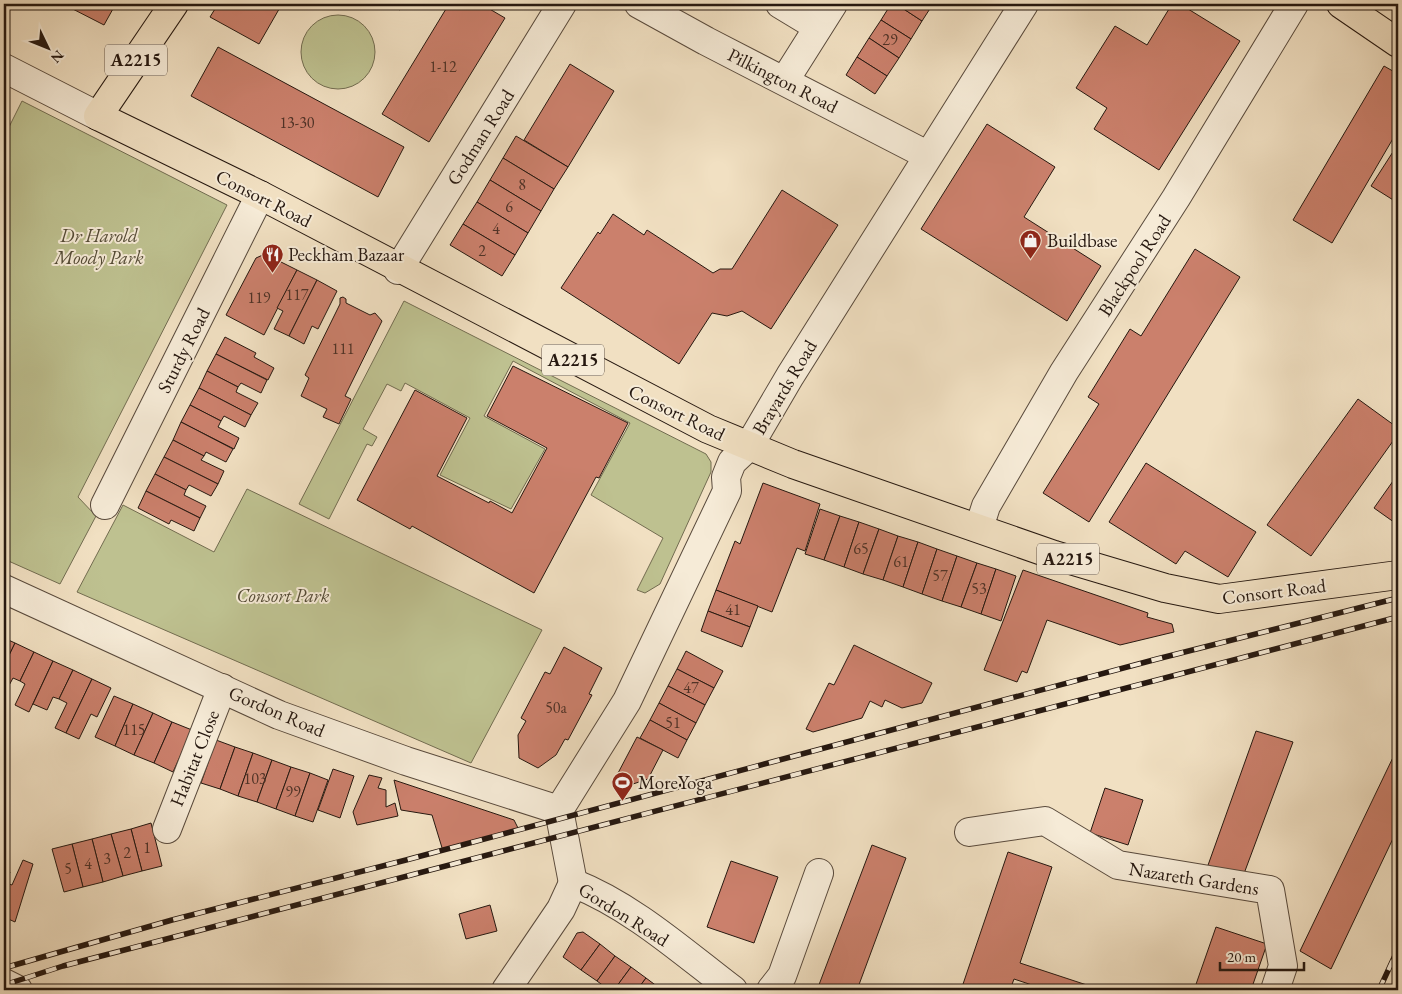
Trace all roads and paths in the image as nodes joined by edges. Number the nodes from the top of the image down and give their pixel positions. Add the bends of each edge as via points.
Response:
1 (174, 4) edge
2 (562, 4) edge
3 (639, 4) edge
4 (780, 4) edge
5 (833, 4) edge
6 (1024, 4) edge
7 (1294, 4) edge
8 (1341, 4) edge
9 (818, 28) junction
10 (1398, 43) edge
11 (5, 73) edge
12 (785, 80) junction
13 (98, 116) junction
14 (927, 155) junction
15 (260, 195) junction
16 (398, 270) junction
17 (749, 446) junction
18 (105, 505) dead end
19 (979, 528) junction
20 (1398, 575) edge
21 (4, 588) edge
22 (222, 688) junction
23 (559, 810) junction
24 (166, 829) dead end
25 (969, 832) dead end
26 (819, 874) dead end
27 (573, 883) junction
28 (4, 982) edge
29 (18, 990) edge
30 (506, 990) edge
31 (733, 990) edge
32 (771, 990) edge
33 (1275, 990) edge

1 - 13 main road, A2215
2 - 16 street, Godman Road
3 - 12 street, Pilkington Road
4 - 9 street
5 - 9 street
6 - 14 street, Brayards Road
7 - 19 street, Blackpool Road via 1176,198 1064,372 986,506
8 - 10 main road
9 - 12 street
11 - 13 street, Consort Road
12 - 14 street, Pilkington Road
13 - 15 main road, Consort Road / A2215
14 - 17 street, Brayards Road
15 - 16 main road, Consort Road / A2215
15 - 18 street, Sturdy Road
16 - 17 main road, Consort Road / A2215 via 708,429
17 - 19 main road, Consort Road / A2215
17 - 23 street, Brayards Road via 732,462 726,477 727,492 627,701
19 - 20 main road, Consort Road / A2215 via 1122,576 1219,599
21 - 22 street, Gordon Road
22 - 23 street, Gordon Road via 279,715 406,762
22 - 24 street, Habitat Close
23 - 27 street, Gordon Road
25 - 33 street, Nazareth Gardens via 1045,821 1118,865 1270,890 1283,966
26 - 32 street via 782,976
27 - 30 street via 561,909
27 - 31 street, Gordon Road via 596,892 639,920
28 - 29 street

